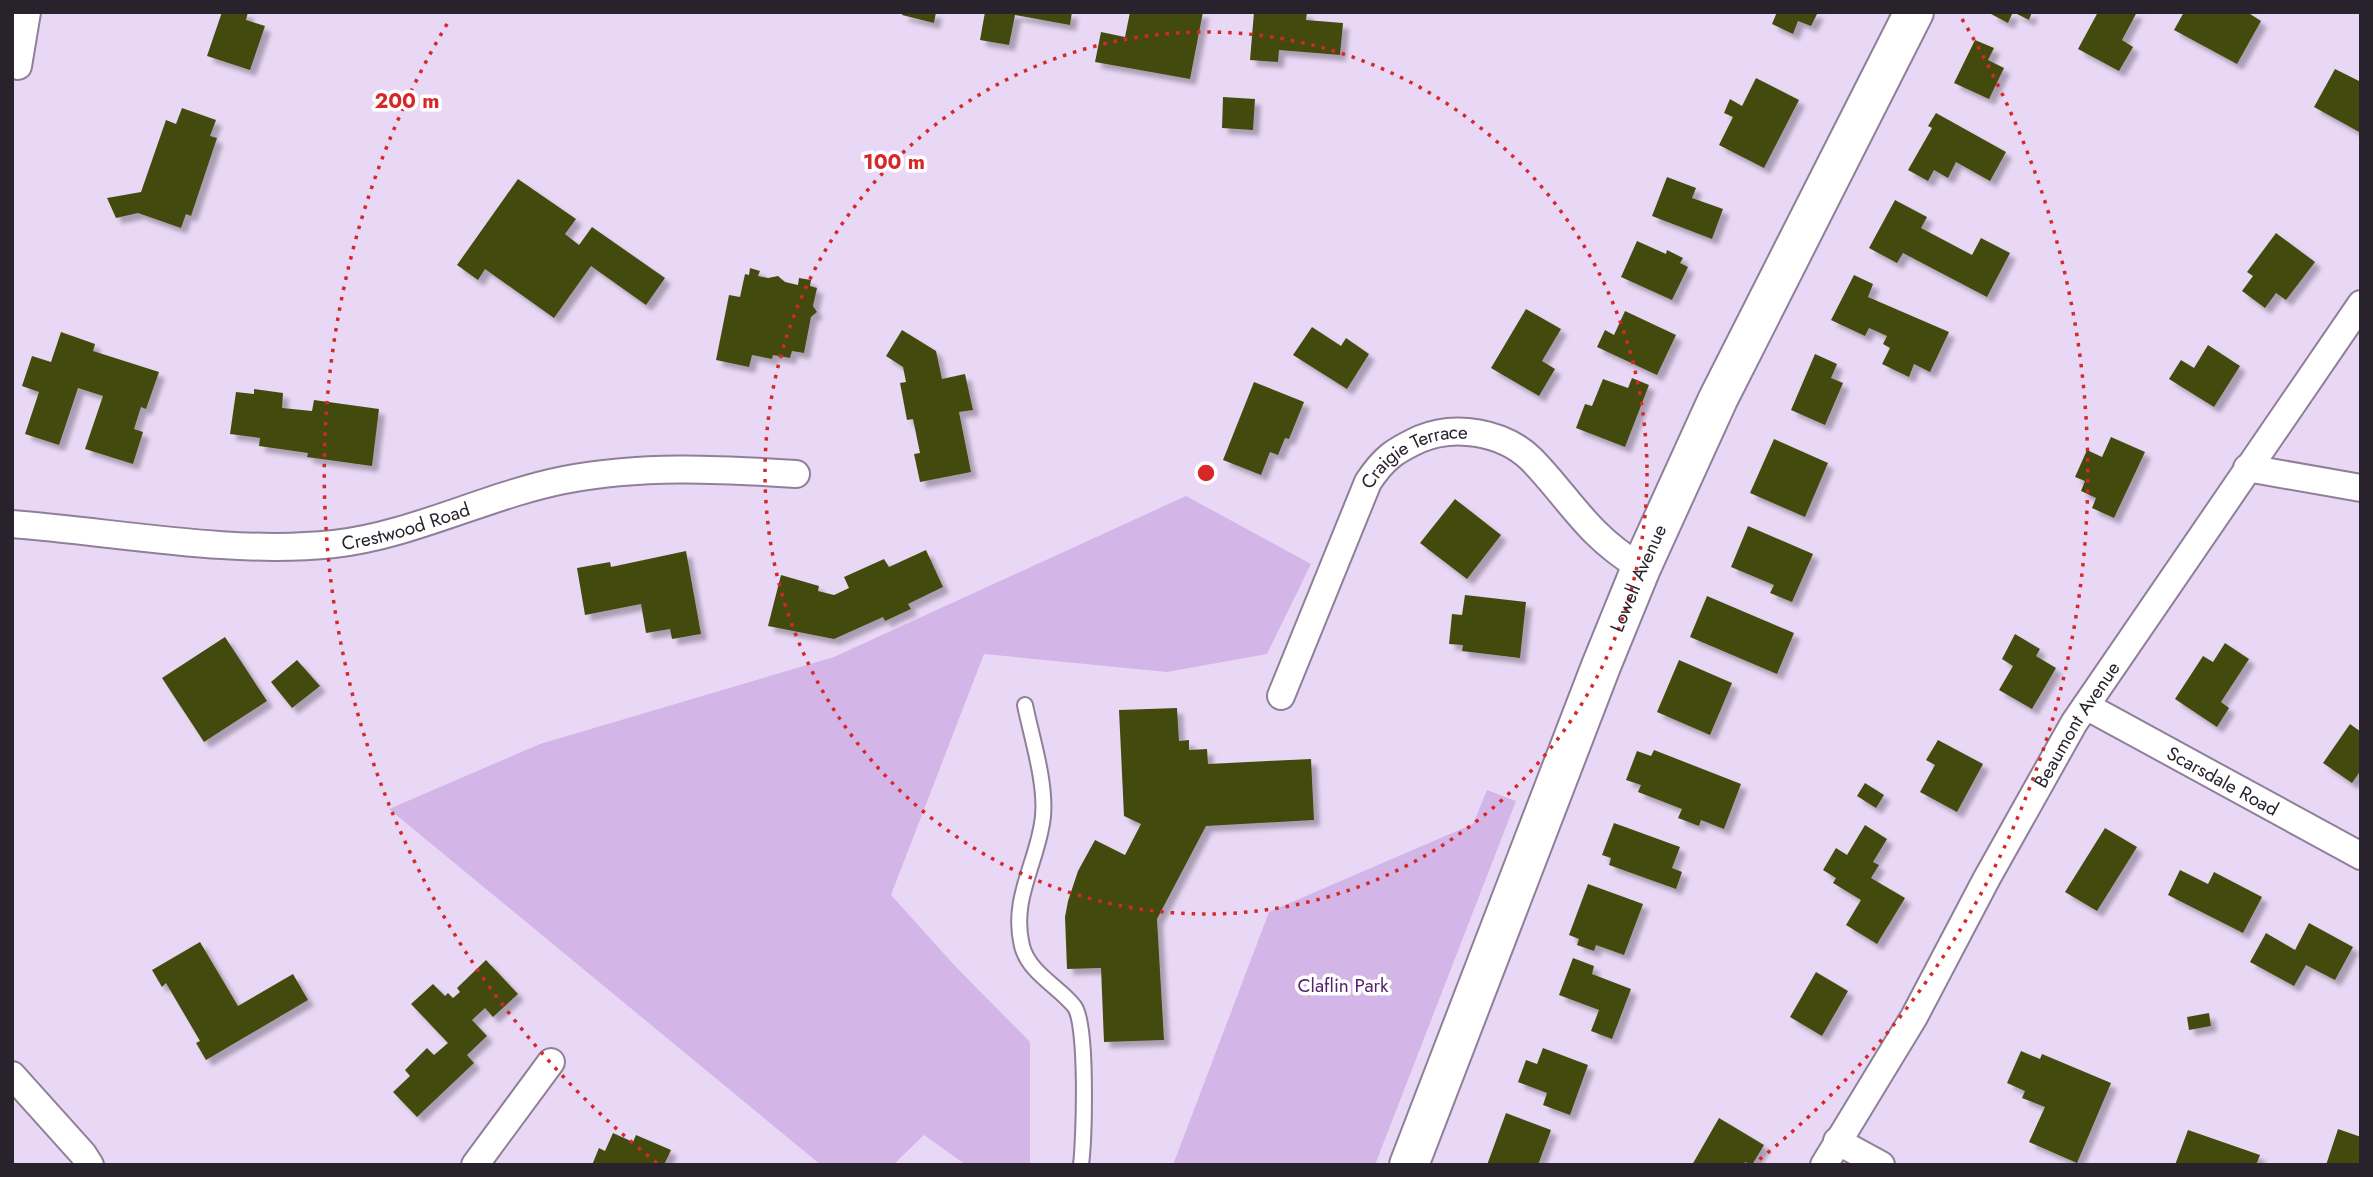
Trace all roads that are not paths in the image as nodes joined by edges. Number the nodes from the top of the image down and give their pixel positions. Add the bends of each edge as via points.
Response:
1 (27, 12) edge
2 (1914, 12) edge
3 (18, 66) dead end
4 (2361, 304) edge
5 (2247, 468) junction
6 (796, 474) dead end
7 (2361, 488) edge
8 (12, 524) edge
9 (1641, 568) junction
10 (1281, 695) dead end
11 (1025, 705) dead end
12 (2086, 706) junction
13 (2361, 856) edge
14 (551, 1062) dead end
15 (12, 1075) edge
16 (1837, 1141) junction
17 (90, 1165) edge
18 (475, 1165) edge
19 (1081, 1165) edge
20 (1409, 1165) edge
21 (1824, 1165) edge
22 (1881, 1165) edge

1 - 3 street
2 - 9 street, Lowell Avenue via 1718,399
4 - 5 street, Beaumont Avenue
5 - 7 street
5 - 12 street, Beaumont Avenue
6 - 8 street, Crestwood Road via 687,469 564,480 337,544 208,543
9 - 10 street, Craigie Terrace via 1610,547 1528,457 1472,432 1433,434 1394,452 1368,482
9 - 20 street, Lowell Avenue
11 - 19 lane via 1044,800 1042,831 1021,900 1022,946 1029,963 1078,1012 1084,1127
12 - 13 street, Scarsdale Road
12 - 16 street, Beaumont Avenue via 1914,1017
14 - 18 street
15 - 17 street
16 - 21 street, Beaumont Avenue
16 - 22 street

